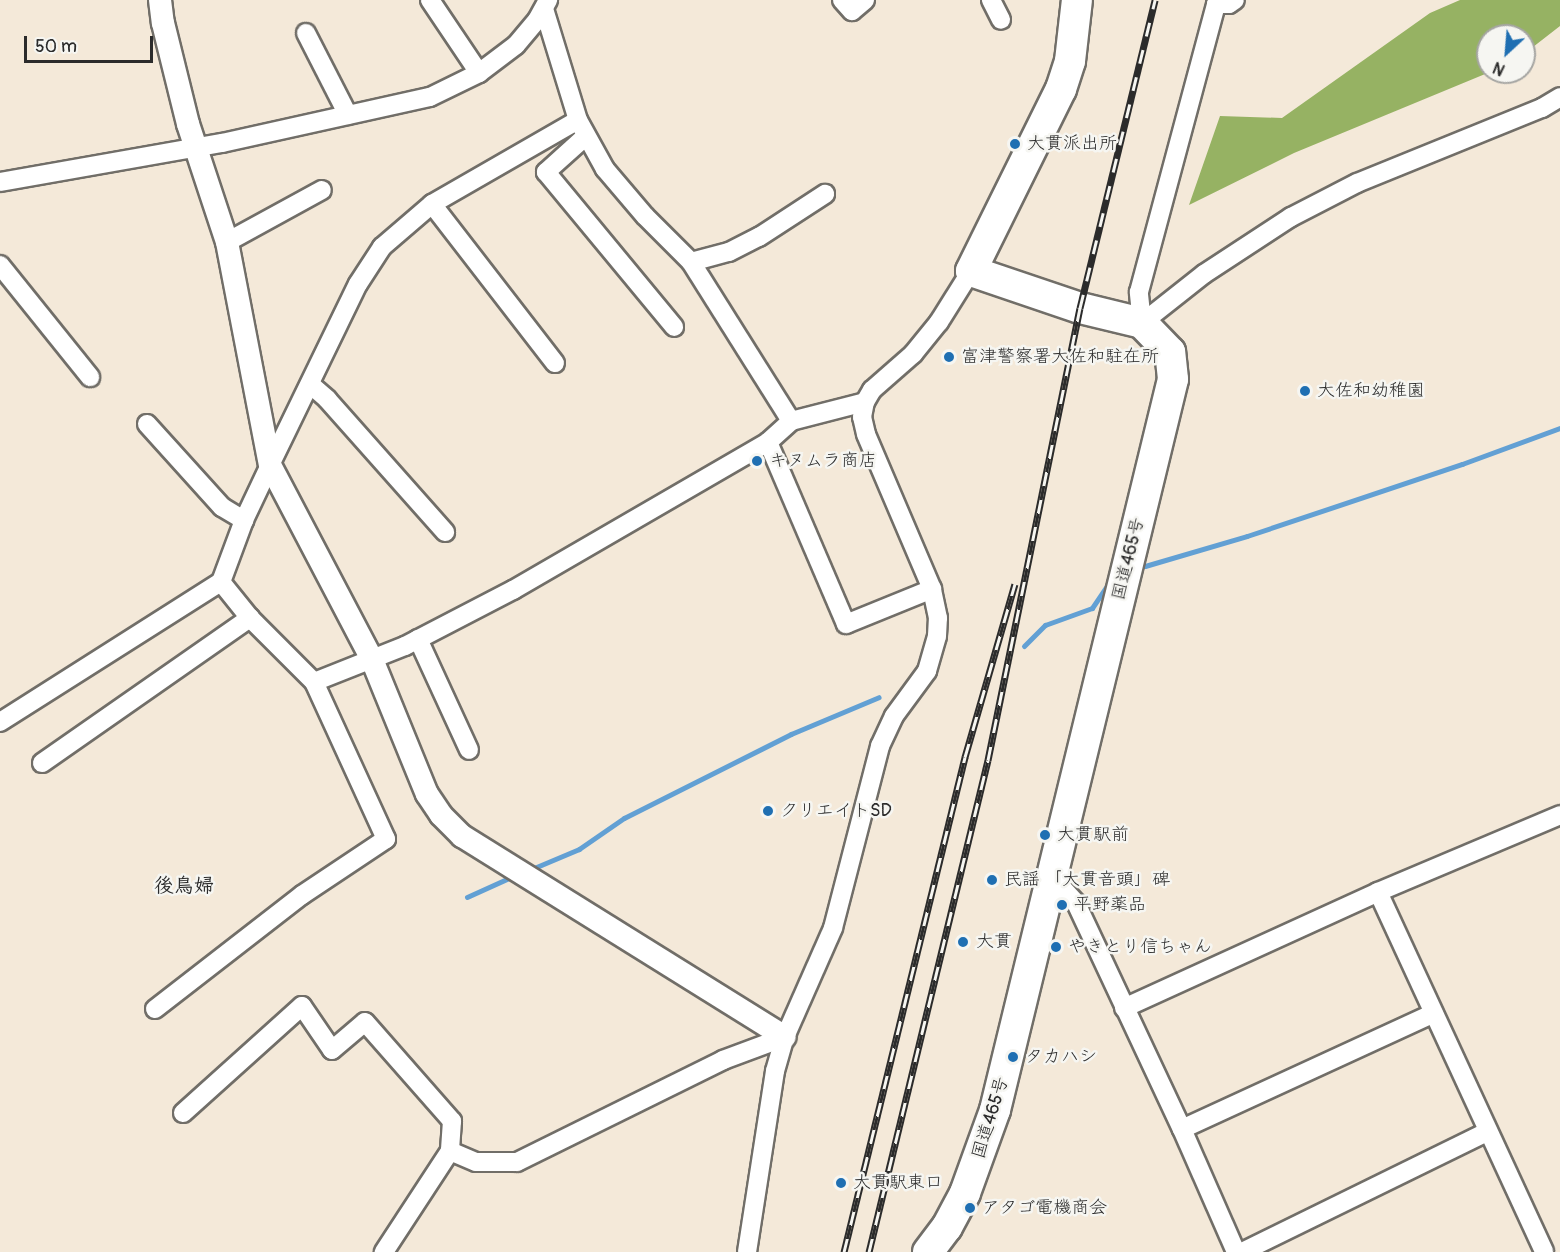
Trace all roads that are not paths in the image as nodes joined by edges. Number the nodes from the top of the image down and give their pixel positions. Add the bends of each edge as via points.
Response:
1 (160, 0) edge
2 (430, 0) edge
3 (842, 0) edge
4 (865, 0) edge
5 (991, 0) edge
6 (1077, 0) edge
7 (1235, 0) edge
8 (546, 4) edge
9 (1001, 20) dead end
10 (306, 33) dead end
11 (479, 73) junction
12 (1560, 97) edge
13 (348, 115) junction
14 (582, 128) junction
15 (196, 147) junction
16 (0, 182) edge
17 (322, 190) dead end
18 (825, 194) dead end
19 (432, 204) junction
20 (227, 242) junction
21 (691, 262) junction
22 (0, 265) edge
23 (971, 271) junction
24 (1142, 323) junction
25 (674, 327) dead end
26 (555, 363) dead end
27 (90, 377) dead end
28 (309, 384) junction
29 (865, 402) junction
30 (791, 421) junction
31 (147, 424) dead end
32 (768, 442) junction
33 (270, 465) junction
34 (244, 520) junction
35 (445, 532) dead end
36 (221, 582) junction
37 (932, 589) junction
38 (250, 618) junction
39 (418, 639) junction
40 (371, 657) junction
41 (315, 682) junction
42 (0, 722) edge
43 (469, 750) dead end
44 (42, 763) dead end
45 (1560, 815) edge
46 (1052, 877) junction
47 (1378, 892) junction
48 (1124, 1008) junction
49 (155, 1009) dead end
50 (1434, 1013) junction
51 (784, 1036) junction
52 (183, 1113) dead end
53 (1182, 1129) junction
54 (1487, 1132) junction
55 (450, 1151) junction
56 (384, 1252) edge
57 (747, 1252) edge
58 (928, 1252) edge
59 (1236, 1252) edge
60 (1242, 1252) edge
61 (1544, 1252) edge

1 - 15 street
2 - 11 street
3 - 4 street via 852,11
5 - 9 street
6 - 23 highway via 1070,61 1061,89
7 - 24 street via 1216,4 1139,292
8 - 11 street via 516,45
8 - 14 street
10 - 13 street
11 - 13 street via 430,97
12 - 24 street via 1542,108 1357,183 1291,217 1204,274
13 - 15 street
14 - 19 street
14 - 21 street via 612,177
14 - 25 street via 546,172
15 - 16 street
15 - 20 street
17 - 20 street
18 - 21 street via 759,237 729,252
19 - 26 street
19 - 28 street via 382,247 358,284
20 - 33 street
21 - 30 street
22 - 27 street
23 - 24 highway via 1080,308
23 - 29 street via 939,322 913,354 872,390
24 - 46 highway, 国道465号 via 1170,352 1173,379
28 - 33 street
28 - 35 street via 327,399
29 - 30 street
29 - 37 street via 862,417 866,434
30 - 32 street
31 - 34 street via 222,507
32 - 37 street via 846,624
32 - 39 street via 513,590
33 - 34 street
33 - 40 street
34 - 36 street
36 - 38 street
36 - 42 street
37 - 51 street via 937,636 927,671 894,716 884,737 833,928
38 - 41 street
38 - 44 street
39 - 40 street
39 - 43 street
40 - 41 street
40 - 51 street via 426,794 462,836
41 - 49 street via 386,839 302,895
45 - 47 street
46 - 48 street via 1076,903
46 - 58 highway, 国道465号 via 980,1157 947,1227
47 - 48 street
47 - 50 street
48 - 53 street
50 - 53 street
50 - 54 street
51 - 55 street via 723,1060 517,1162 476,1162
51 - 57 street
52 - 55 street via 302,1006 332,1050 365,1022 452,1121
53 - 59 street
54 - 60 street
54 - 61 street
55 - 56 street

